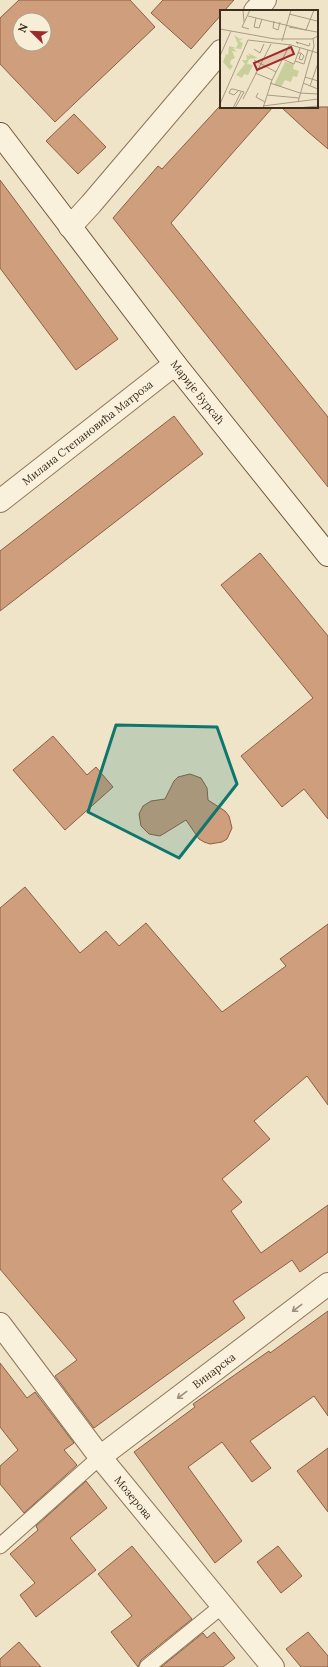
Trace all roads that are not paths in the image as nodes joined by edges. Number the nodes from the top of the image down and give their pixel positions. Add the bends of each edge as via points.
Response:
1 (265, 0) edge
2 (256, 10) edge
3 (220, 52) edge
4 (0, 134) edge
5 (70, 227) junction
6 (175, 364) junction
7 (0, 501) edge
8 (326, 546) edge
9 (328, 1284) edge
10 (0, 1324) edge
11 (100, 1457) junction
12 (0, 1546) edge
13 (222, 1606) junction
14 (147, 1667) edge
15 (273, 1667) edge

1 - 2 street
3 - 5 street
4 - 5 street, Марије Бурсаћ
5 - 6 street, Марије Бурсаћ
6 - 7 street, Милана Степановића Матроза
6 - 8 street, Марије Бурсаћ
9 -> 11 street, Винарска
10 - 11 street, Мозерова
11 - 12 lane
11 - 13 street, Мозерова
13 - 14 lane
13 - 15 street, Мозерова

